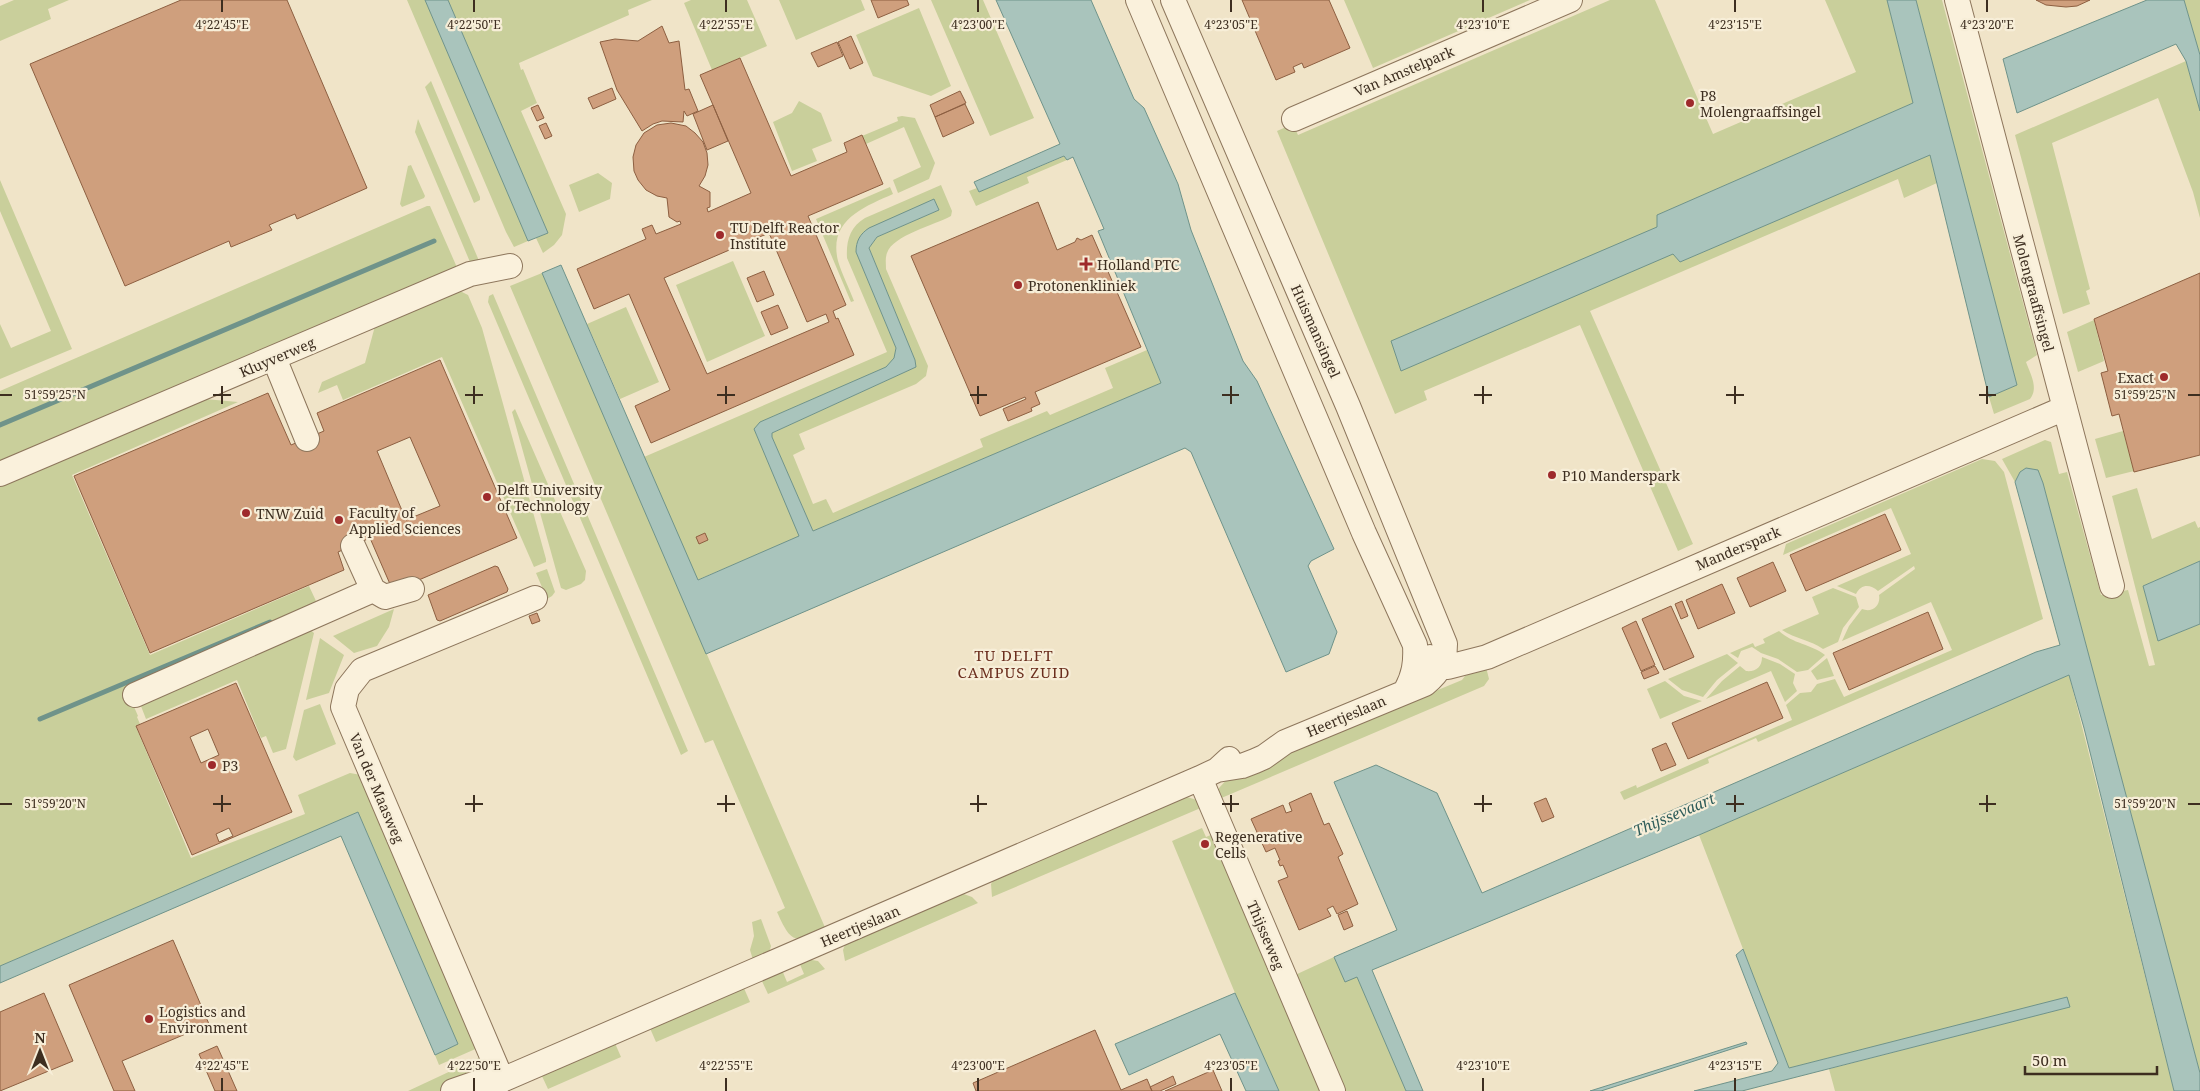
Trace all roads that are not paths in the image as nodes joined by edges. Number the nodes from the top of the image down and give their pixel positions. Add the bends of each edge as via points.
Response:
1 (1138, 0) edge
2 (1173, 0) edge
3 (1570, 0) edge
4 (1957, 0) edge
5 (1294, 119) dead end
6 (510, 266) dead end
7 (274, 358) junction
8 (2065, 408) junction
9 (307, 438) dead end
10 (0, 474) edge
11 (353, 546) dead end
12 (2112, 586) dead end
13 (412, 589) dead end
14 (373, 590) junction
15 (535, 598) dead end
16 (1415, 645) junction
17 (1442, 666) junction
18 (1406, 690) junction
19 (135, 695) dead end
20 (1208, 774) junction
21 (495, 1086) edge
22 (453, 1091) edge
23 (1333, 1091) edge

1 - 16 street
2 - 17 street, Huismansingel via 1443,634 1445,652
3 - 5 street, Van Amstelpark
4 - 8 street, Molengraaffsingel
6 - 7 street, Kluyverweg via 470,274
7 - 9 street
7 - 10 street, Kluyverweg
8 - 12 street, Molengraaffsingel
8 - 17 street, Manderspark via 1487,657 1454,667
11 - 14 street
13 - 14 street via 385,597
14 - 19 street
15 - 21 street, Van der Maasweg via 362,670 347,688 343,707
16 - 17 street
16 - 18 street via 1416,662
17 - 18 street, Heertjeslaan via 1425,684
18 - 20 street, Heertjeslaan via 1285,742 1264,757
20 - 21 street, Heertjeslaan
20 - 23 street, Thijsseweg
21 - 22 street, Heertjeslaan via 479,1082

